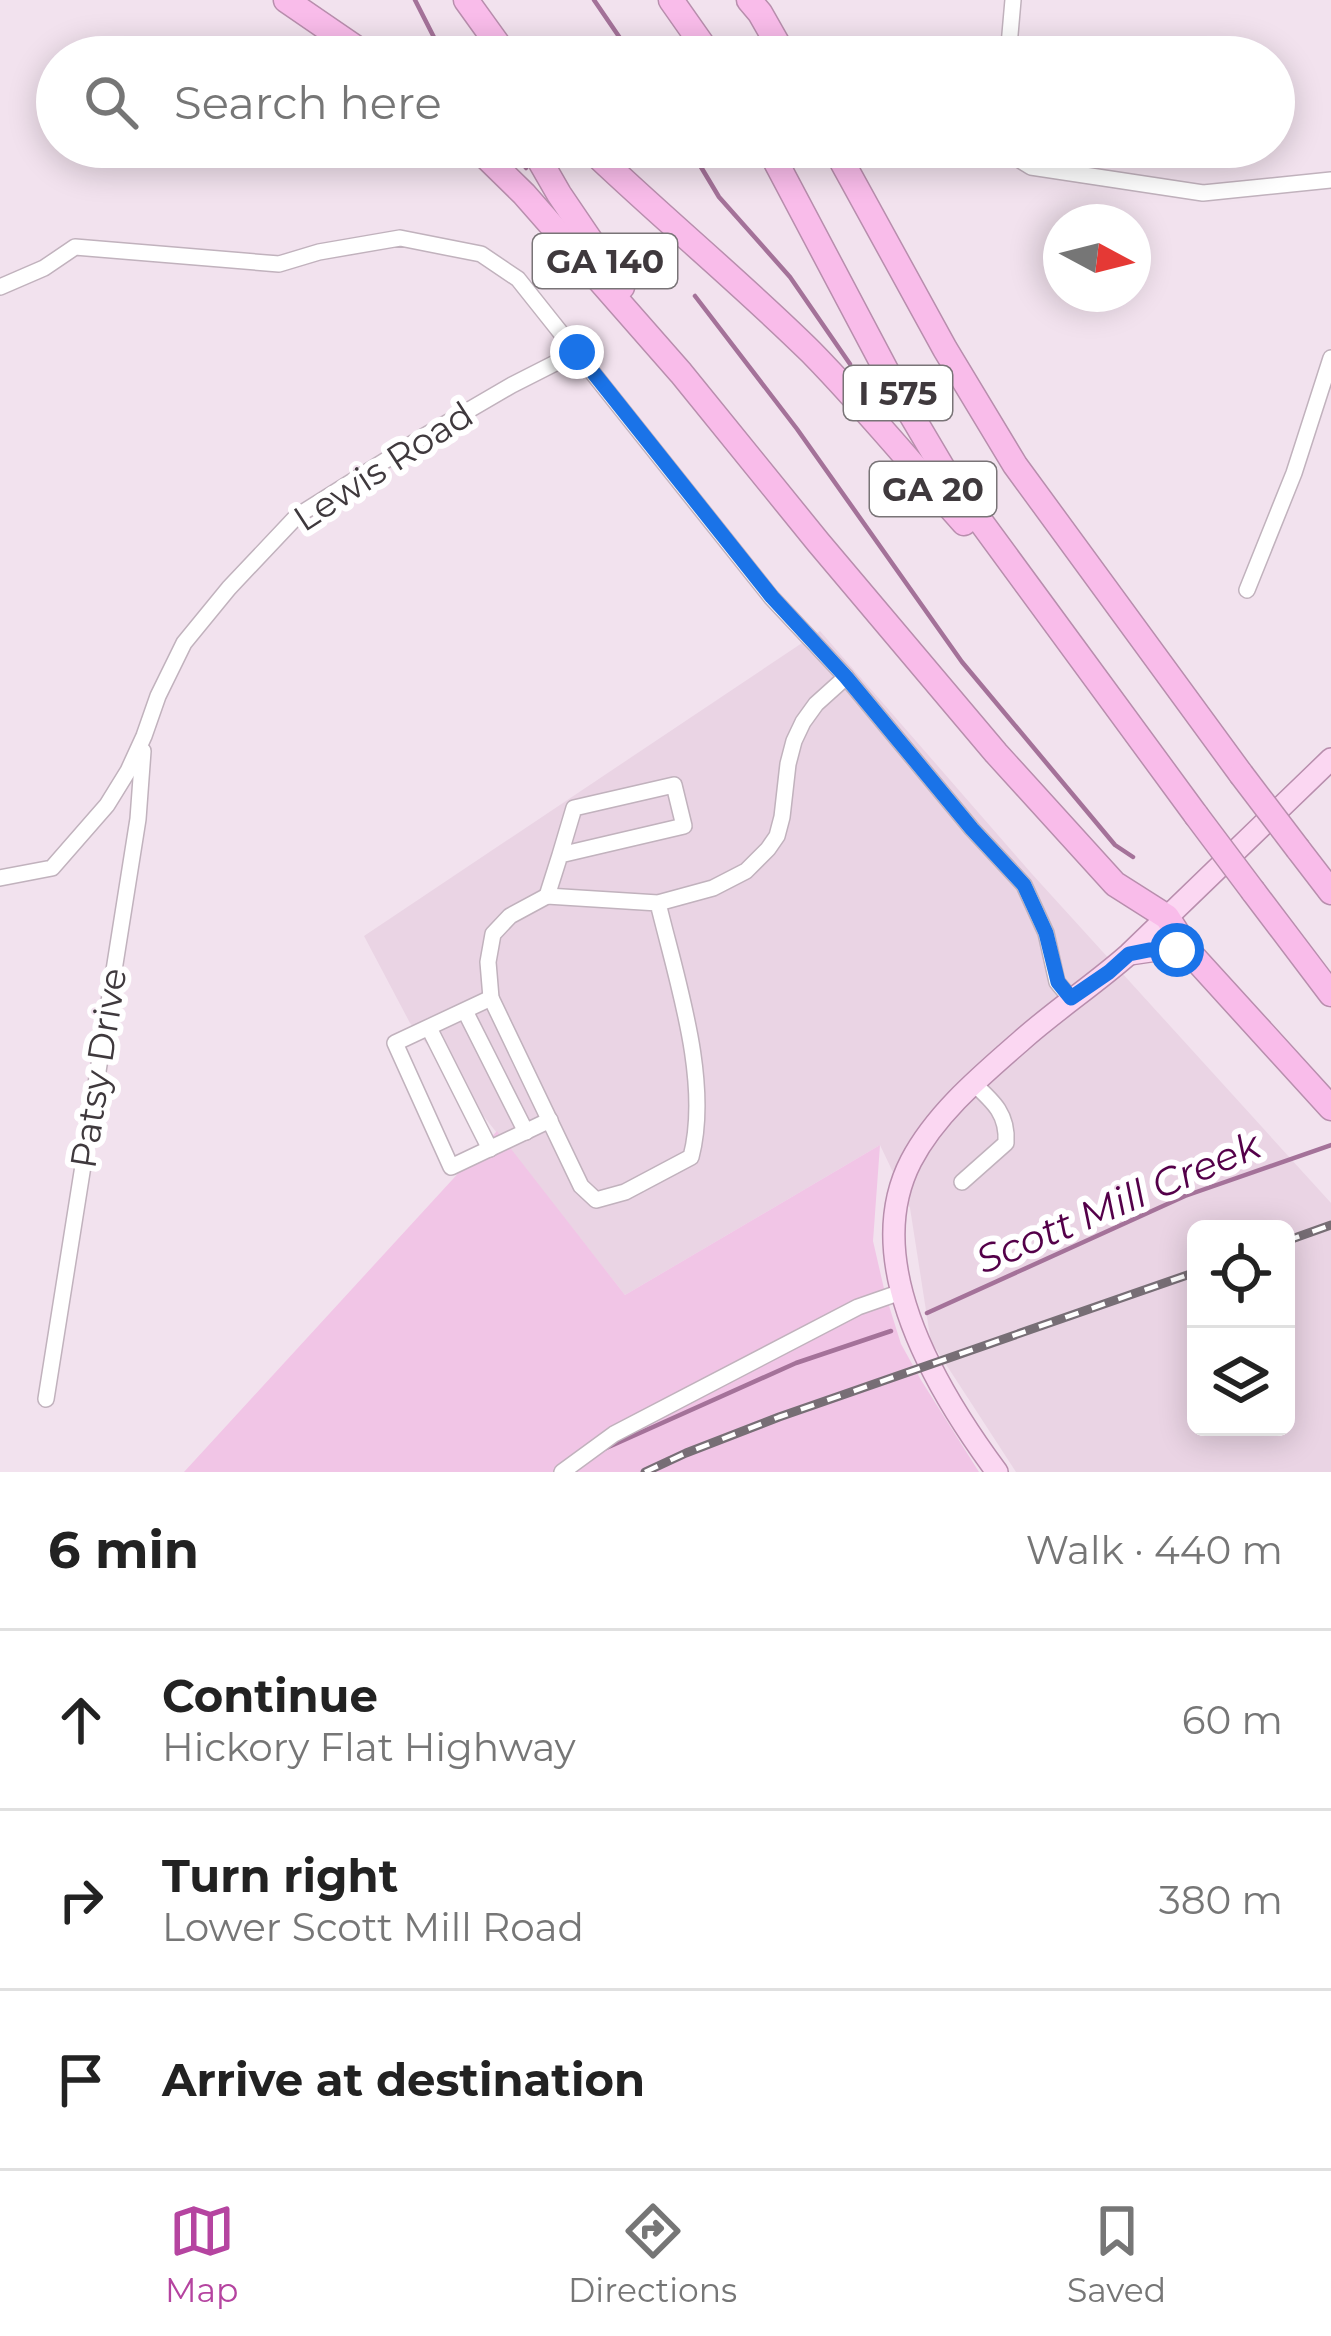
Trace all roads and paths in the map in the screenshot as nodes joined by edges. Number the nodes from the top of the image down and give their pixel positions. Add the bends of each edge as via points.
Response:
1 (286, 0) edge
2 (464, 0) edge
3 (671, 0) edge
4 (1013, 0) edge
5 (755, 4) edge
6 (338, 36) edge
7 (479, 36) edge
8 (491, 36) edge
9 (696, 36) edge
10 (773, 36) edge
11 (1010, 36) edge
12 (497, 168) edge
13 (544, 168) edge
14 (611, 168) edge
15 (779, 168) edge
16 (846, 168) edge
17 (1038, 168) edge
18 (1331, 180) edge
19 (0, 287) edge
20 (577, 352) junction
21 (1331, 358) edge
22 (681, 373) junction
23 (1247, 590) dead end
24 (1054, 623) junction
25 (846, 677) junction
26 (144, 736) junction
27 (1331, 759) edge
28 (560, 855) junction
29 (0, 878) edge
30 (1331, 892) edge
31 (547, 896) junction
32 (658, 902) junction
33 (1167, 917) junction
34 (1190, 953) junction
35 (1129, 954) junction
36 (1331, 994) edge
37 (491, 998) junction
38 (1071, 998) junction
39 (465, 1010) junction
40 (429, 1028) junction
41 (974, 1084) junction
42 (1331, 1108) edge
43 (550, 1120) junction
44 (526, 1132) junction
45 (490, 1149) junction
46 (962, 1182) dead end
47 (901, 1292) junction
48 (46, 1399) dead end
49 (562, 1472) edge
50 (998, 1472) edge

1 - 6 highway
2 - 7 highway
2 - 8 highway
3 - 9 highway
4 - 11 street
5 - 10 highway
12 - 22 highway
13 - 22 highway, GA 140
14 - 24 highway, GA 20 via 812,354
15 - 24 highway, I 575 via 937,460
16 - 30 highway, I 575, bridge via 1015,465
17 - 18 street via 1203,193
19 - 20 street via 75,247 279,264 400,238 481,254 518,279
20 - 25 street
20 - 26 street, Lewis Road via 297,516 184,643
21 - 23 street
22 - 33 highway, GA 140 via 1115,884
24 - 36 highway, I 575, bridge
25 - 32 street via 816,704 794,741 782,817 768,849 730,880
25 - 38 street via 1024,885
26 - 29 street, Lewis Road via 107,805 52,868
26 - 48 street, Patsy Drive via 138,819
27 - 33 main road
28 - 28 street via 684,826 674,785 574,808
28 - 31 street
31 - 32 street
31 - 37 street via 493,934
32 - 43 street via 694,1060 691,1156 596,1200 581,1186
33 - 34 highway
33 - 35 main road
34 - 35 main road
34 - 42 highway
35 - 38 main road
37 - 39 street
37 - 43 street
38 - 41 main road
39 - 40 street
39 - 44 street
40 - 45 street
40 - 45 street via 395,1043 451,1167
41 - 46 street via 999,1106 1006,1143
41 - 47 main road via 931,1130 904,1177 894,1228
43 - 44 street
44 - 45 street
47 - 49 street via 614,1434
47 - 50 main road via 940,1382

